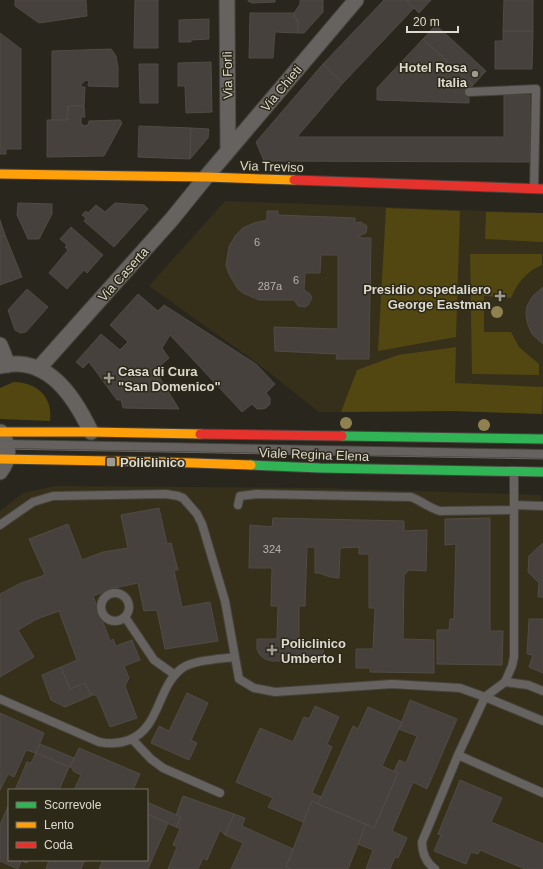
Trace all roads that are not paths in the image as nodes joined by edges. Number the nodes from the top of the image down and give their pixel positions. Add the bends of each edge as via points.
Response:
1 (227, 0) edge
2 (356, 0) edge
3 (469, 92) dead end
4 (228, 151) junction
5 (0, 174) edge
6 (206, 177) junction
7 (538, 189) edge
8 (0, 345) edge
9 (4, 366) edge
10 (38, 369) junction
11 (2, 438) edge
12 (90, 439) junction
13 (543, 439) edge
14 (543, 454) edge
15 (2, 463) edge
16 (514, 472) junction
17 (543, 472) edge
18 (238, 504) dead end
19 (543, 506) edge
20 (514, 508) junction
21 (0, 525) edge
22 (125, 617) dead end
23 (235, 657) junction
24 (175, 675) junction
25 (504, 682) junction
26 (543, 691) edge
27 (485, 697) junction
28 (0, 699) edge
29 (543, 721) edge
30 (132, 739) junction
31 (458, 755) junction
32 (220, 793) dead end
33 (543, 793) edge
34 (435, 869) edge

1 - 4 street, Via Forlì
2 - 4 street, Via Chieti
3 - 7 lane via 536,89
4 - 6 street, Via Chieti
5 - 6 main road, Via Treviso
6 - 7 main road, Via Treviso
6 - 10 street, Via Caserta via 172,219
8 - 9 street
9 - 10 street via 23,365
10 - 12 street via 51,376 68,392 79,408
11 - 12 main road
11 - 12 lane
11 - 15 street via 8,449
12 - 13 main road, Viale Regina Elena via 166,434
12 - 14 lane, Viale Regina Elena via 166,446
15 - 16 main road, Viale Regina Elena via 84,460
16 - 17 main road, Viale Regina Elena
16 - 20 lane
18 - 20 lane via 240,496 257,494 411,497 440,511
19 - 20 lane
20 - 25 lane via 514,657
21 - 23 lane via 33,502 53,496 178,496 191,506 202,524 225,601
22 - 24 lane via 154,660
23 - 24 lane via 190,664
23 - 27 lane via 240,680 254,688 275,692 392,684 460,688
24 - 30 lane via 166,687 148,726
25 - 26 lane via 528,685
25 - 27 lane
27 - 29 lane
27 - 31 lane
28 - 30 lane via 98,742 118,743
30 - 32 lane via 163,768
31 - 33 lane
31 - 34 lane via 422,842 427,863

